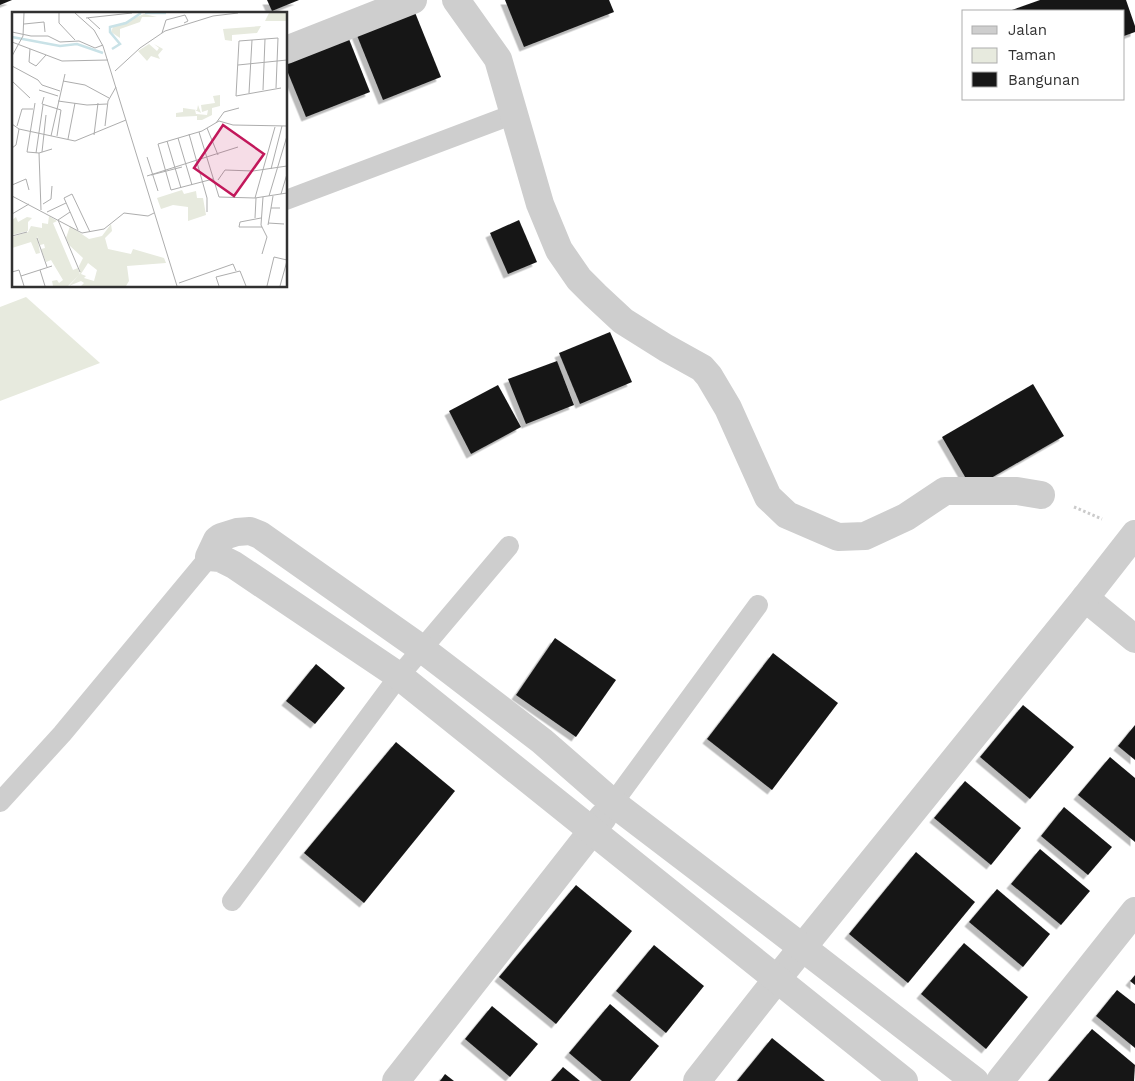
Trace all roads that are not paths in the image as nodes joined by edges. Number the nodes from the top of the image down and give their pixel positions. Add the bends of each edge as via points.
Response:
1 (413, 0) edge
2 (456, 0) edge
3 (288, 49) edge
4 (514, 114) junction
5 (288, 199) edge
6 (1041, 495) road end
7 (1135, 534) edge
8 (508, 546) dead end
9 (210, 556) junction
10 (1085, 598) junction
11 (758, 605) dead end
12 (1135, 639) edge
13 (422, 649) junction
14 (399, 676) junction
15 (0, 802) edge
16 (613, 804) junction
17 (593, 830) junction
18 (232, 901) dead end
19 (1135, 911) edge
20 (803, 948) junction
21 (777, 979) junction
22 (396, 1081) edge
23 (696, 1081) edge
24 (904, 1081) edge
25 (975, 1081) edge
26 (1000, 1081) edge

1 - 3 street
2 - 4 street via 498,59
4 - 5 lane
4 - 6 street via 540,204 559,250 579,279 623,321 702,368 728,408 768,497 788,515 838,537 865,536 906,517 945,491 1017,490
7 - 10 street
8 - 13 lane
9 - 13 street via 221,537 250,531 260,535
9 - 14 street via 234,565
9 - 15 lane via 62,734
10 - 12 street
10 - 20 street
11 - 16 lane
13 - 14 lane
13 - 16 street via 542,741
14 - 17 street
14 - 18 lane
16 - 17 street
16 - 20 street
17 - 21 street
17 - 22 street
19 - 26 street
20 - 21 street
20 - 25 street
21 - 23 street
21 - 24 street

